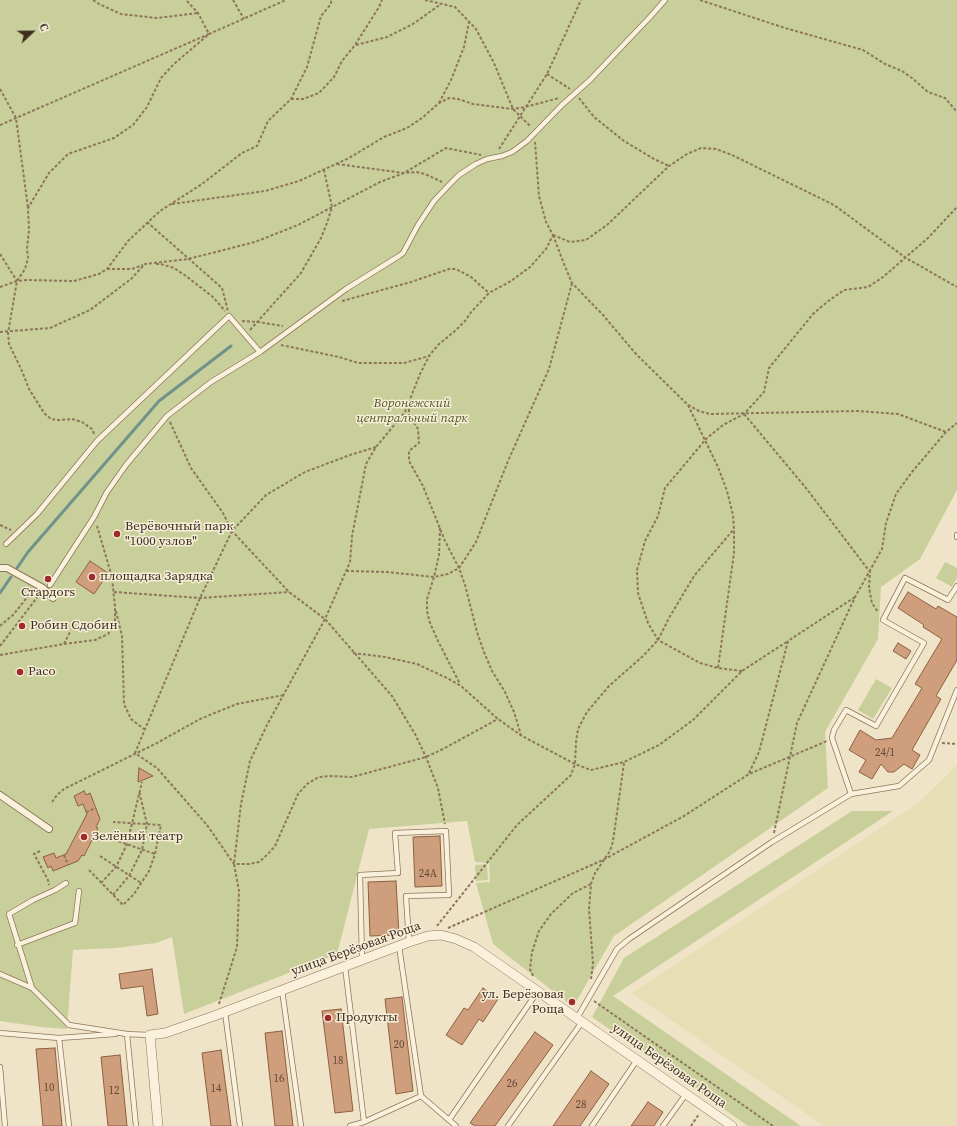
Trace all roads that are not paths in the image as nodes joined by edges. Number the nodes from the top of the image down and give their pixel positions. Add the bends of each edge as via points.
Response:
1 (665, 0) edge
2 (260, 352) junction
3 (6, 544) dead end
4 (0, 568) edge
5 (50, 585) joint
6 (957, 586) edge
7 (35, 587) road end
8 (42, 590) junction
9 (53, 598) dead end
10 (957, 690) edge
11 (0, 794) edge
12 (851, 794) junction
13 (49, 829) dead end
14 (66, 883) dead end
15 (79, 892) dead end
16 (409, 942) junction
17 (18, 945) junction
18 (399, 946) junction
19 (362, 959) junction
20 (345, 966) junction
21 (0, 974) edge
22 (32, 988) junction
23 (282, 990) junction
24 (538, 990) junction
25 (225, 1012) junction
26 (580, 1020) junction
27 (0, 1033) edge
28 (127, 1034) junction
29 (150, 1034) junction
30 (59, 1038) junction
31 (637, 1060) junction
32 (0, 1067) edge
33 (686, 1094) junction
34 (421, 1096) junction
35 (449, 1120) junction
36 (364, 1122) junction
37 (722, 1123) edge
38 (6, 1126) edge
39 (69, 1126) edge
40 (136, 1126) edge
41 (158, 1126) edge
42 (240, 1126) edge
43 (301, 1126) edge
44 (350, 1126) edge
45 (456, 1126) edge
46 (508, 1126) edge
47 (592, 1126) edge
48 (663, 1126) edge
49 (732, 1126) edge

1 - 2 lane via 535,135 512,152 476,164 449,185 434,201 403,253 346,289
2 - 3 lane via 229,316 97,440 37,514
2 - 5 lane via 211,382 167,416 107,492
4 - 8 street via 7,568
5 - 8 street
6 - 12 lane via 948,600 905,578 883,620 924,643 876,726 846,710 834,730 832,738
7 - 8 street
8 - 9 street
10 - 12 lane via 928,760 899,786
11 - 13 street
12 - 26 lane via 772,842 629,939 618,949 589,998
14 - 17 lane via 9,914
15 - 17 lane via 75,924
16 - 18 street, улица Берёзовая Роща
16 - 19 lane via 406,896 449,895 446,831 396,833 398,873 360,875
16 - 24 street, улица Берёзовая Роща via 428,936 456,939 474,947
17 - 22 lane
18 - 19 street, улица Берёзовая Роща
18 - 34 lane
19 - 20 street, улица Берёзовая Роща
20 - 23 street, улица Берёзовая Роща
20 - 36 lane
21 - 22 lane
22 - 28 lane via 69,1025
23 - 25 street, улица Берёзовая Роща
23 - 43 lane
24 - 26 street, улица Берёзовая Роща
24 - 35 lane
25 - 29 street, улица Берёзовая Роща via 165,1033
25 - 42 lane
26 - 31 street, улица Берёзовая Роща
26 - 46 lane
27 - 30 lane
28 - 29 lane
28 - 30 lane
28 - 40 lane
29 - 41 street
30 - 39 lane
31 - 33 street, улица Берёзовая Роща
31 - 47 lane
32 - 38 lane
33 - 37 street, улица Берёзовая Роща
33 - 48 lane
34 - 35 lane
34 - 36 lane
35 - 45 lane
36 - 44 lane
37 - 49 street, улица Берёзовая Роща

